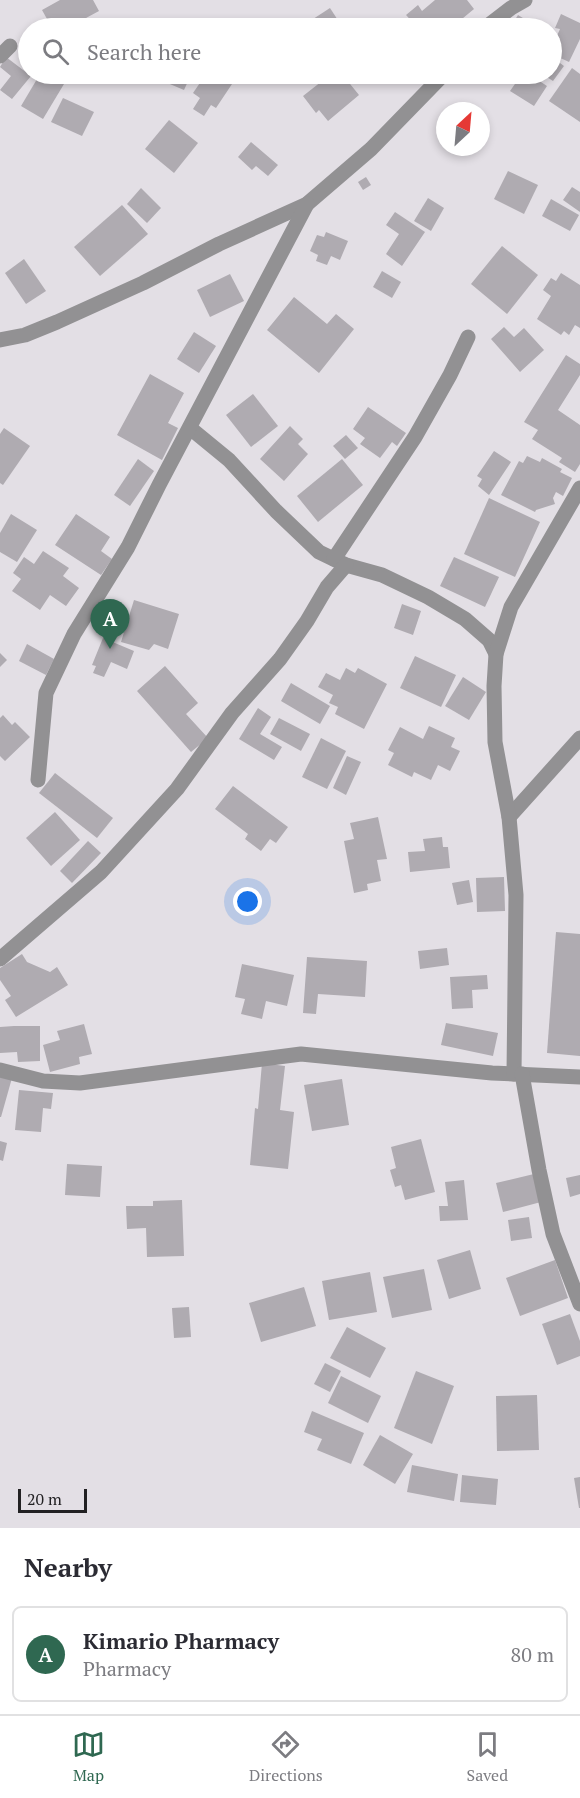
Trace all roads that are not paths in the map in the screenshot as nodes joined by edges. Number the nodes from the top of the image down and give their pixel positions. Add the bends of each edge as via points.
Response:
1 (525, 0) edge
2 (499, 18) edge
3 (434, 84) edge
4 (307, 204) junction
5 (468, 337) dead end
6 (0, 340) edge
7 (190, 428) junction
8 (580, 488) edge
9 (340, 562) junction
10 (496, 654) junction
11 (580, 738) edge
12 (38, 780) dead end
13 (509, 817) junction
14 (0, 959) edge
15 (0, 1070) edge
16 (518, 1074) junction
17 (580, 1077) edge
18 (580, 1304) edge

1 - 2 street
3 - 4 street via 371,150
4 - 6 street via 57,322
4 - 7 street
5 - 9 street via 415,437
7 - 9 street via 230,460 319,552
7 - 12 street via 128,547 74,634 46,693
8 - 10 street via 512,607
9 - 10 street via 382,575 428,597 465,619 489,640
9 - 14 street via 280,659 232,713 177,789 101,872
10 - 13 street via 495,742
11 - 13 street
13 - 16 street via 516,895
15 - 16 street via 43,1081 80,1083 301,1054
16 - 17 street
16 - 18 street via 553,1234

